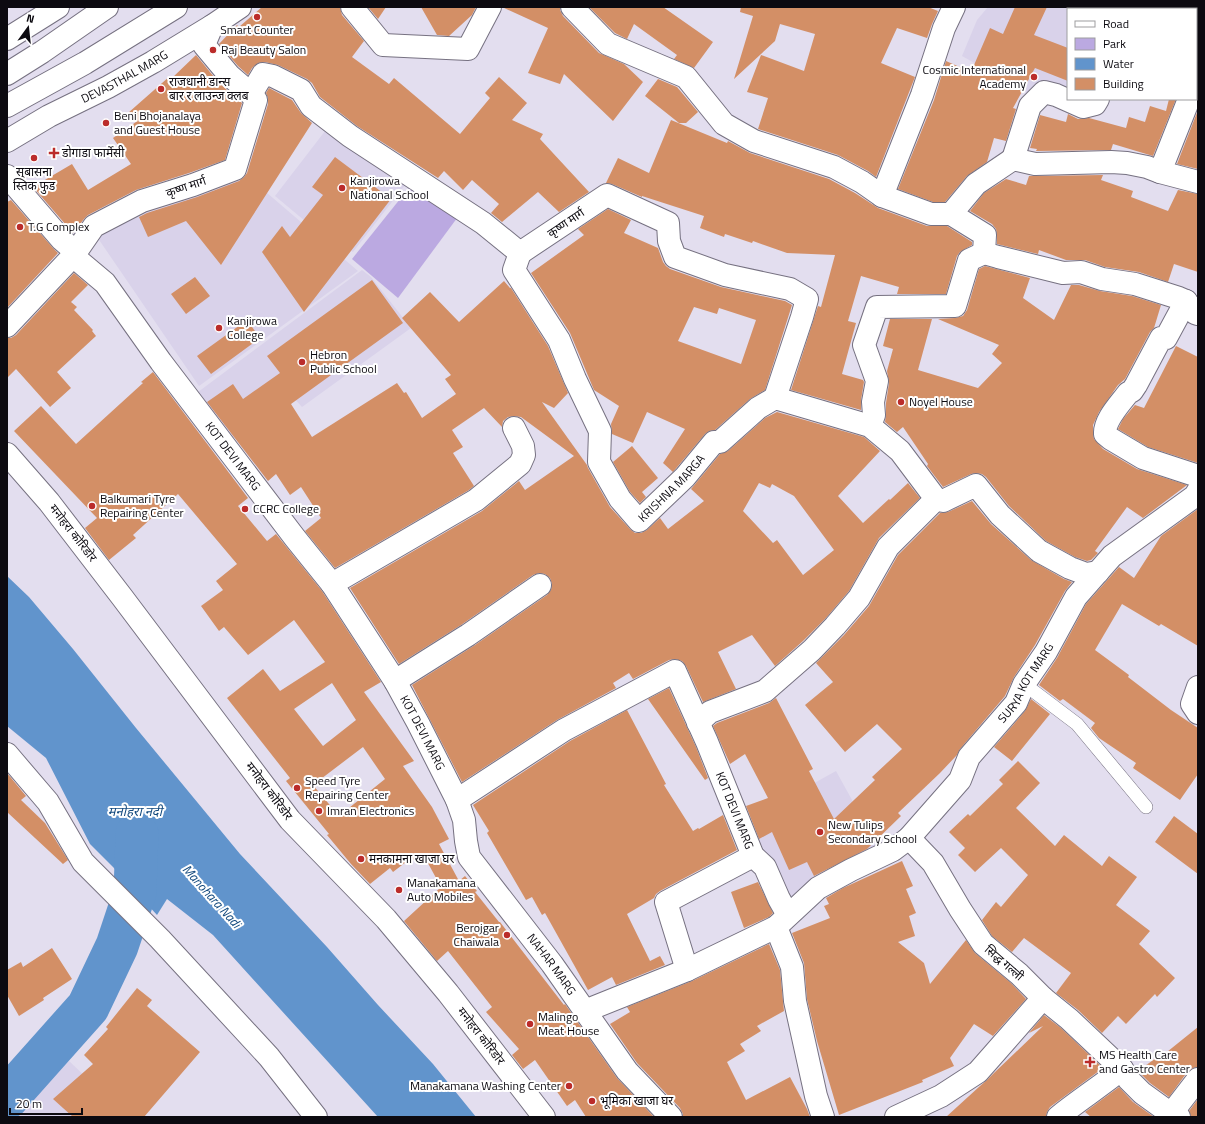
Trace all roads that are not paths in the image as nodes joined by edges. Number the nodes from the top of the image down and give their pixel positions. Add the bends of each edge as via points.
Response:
1 (58, 7) edge
2 (107, 7) edge
3 (176, 7) edge
4 (240, 7) edge
5 (352, 7) edge
6 (490, 7) edge
7 (572, 7) edge
8 (954, 7) edge
9 (212, 26) junction
10 (7, 39) edge
11 (7, 74) edge
12 (251, 94) junction
13 (1067, 100) edge
14 (1067, 100) edge
15 (1097, 100) edge
16 (1189, 100) edge
17 (7, 106) edge
18 (7, 141) edge
19 (1013, 159) junction
20 (1160, 172) junction
21 (7, 176) edge
22 (1198, 182) edge
23 (882, 196) junction
24 (951, 214) junction
25 (520, 253) junction
26 (984, 253) junction
27 (75, 254) junction
28 (1192, 307) edge
29 (7, 326) edge
30 (775, 398) junction
31 (870, 426) junction
32 (514, 428) dead end
33 (7, 454) edge
34 (1198, 476) edge
35 (1198, 491) edge
36 (936, 499) junction
37 (1098, 572) junction
38 (332, 584) junction
39 (540, 585) dead end
40 (395, 681) junction
41 (1024, 684) junction
42 (1198, 686) edge
43 (1198, 713) edge
44 (698, 723) junction
45 (7, 754) edge
46 (457, 800) junction
47 (1146, 807) dead end
48 (909, 838) junction
49 (753, 856) junction
50 (782, 921) junction
51 (687, 970) junction
52 (1043, 998) junction
53 (584, 1011) junction
54 (1122, 1069) junction
55 (1198, 1079) edge
56 (1175, 1115) edge
57 (316, 1117) edge
58 (544, 1117) edge
59 (671, 1117) edge
60 (823, 1117) edge
61 (896, 1117) edge
62 (1058, 1117) edge

1 - 10 main road
2 - 11 main road
3 - 17 main road via 85,63
4 - 9 main road, DEVASTHAL MARG
5 - 6 main road via 383,45 468,49
7 - 23 main road via 608,44 686,77 724,124 754,141 834,167
8 - 23 main road
9 - 12 main road via 204,45 229,75
9 - 18 main road, DEVASTHAL MARG via 146,66 49,116
12 - 25 main road via 263,74 273,76 301,90 311,106 350,136 483,223
12 - 27 main road, कृष्ण मार्ग via 256,100 235,169 142,201 94,226
13 - 19 main road via 1044,92 1030,106
14 - 15 main road via 1083,107 1095,104
16 - 20 main road
19 - 20 main road via 1035,164 1127,163
19 - 24 main road via 976,184
20 - 22 main road
21 - 27 main road, KOT DEVI MARG
23 - 24 main road via 931,214
24 - 26 main road via 985,235
25 - 30 main road, कृष्ण मार्ग via 607,195 668,223 669,241 675,257 725,274 790,290 807,299
25 - 30 main road, KRISHNA MARGA via 514,270 559,340 600,431 599,462 620,499 639,521 685,477 714,442 720,442 758,408
26 - 28 main road via 1063,273 1081,272 1102,279 1135,284 1179,298
26 - 31 main road via 970,260 955,306 877,307 864,345 877,381 873,402 874,415
27 - 29 main road
27 - 38 main road, KOT DEVI MARG via 105,283 166,368
28 - 34 main road via 1166,338 1161,338 1136,385 1110,417 1104,434 1143,458
30 - 31 main road
31 - 36 main road via 900,451
32 - 38 main road via 524,446 520,464 476,500
33 - 58 main road, मनोहरा कोरिडोर via 113,585 290,820 386,919 448,993
35 - 37 main road, SURYA KOT MARG via 1195,496 1112,556
36 - 37 main road via 943,501 976,485 1000,515 1039,551 1086,574
36 - 44 main road via 888,547 859,598 812,650 765,691 710,712
37 - 41 main road, SURYA KOT MARG via 1076,597 1046,652
38 - 40 main road, KOT DEVI MARG
39 - 40 main road
40 - 46 main road, KOT DEVI MARG
41 - 47 lane via 1077,724
41 - 48 main road, SURYA KOT MARG via 1016,703 969,757 960,780
42 - 43 main road via 1192,704
44 - 46 main road, KOT DEVI MARG via 675,671 564,730
44 - 49 main road, KOT DEVI MARG
45 - 57 main road via 48,802 83,862 160,939 269,1057
46 - 53 main road, NAHAR MARG via 464,820 469,857 542,951
48 - 50 main road, SURYA KOT MARG via 893,850 818,888
48 - 52 main road, सिद्ध गल्ली via 933,863 983,944
49 - 50 main road via 765,867 779,899
49 - 51 main road, KOT DEVI MARG via 666,902
50 - 51 main road, SURYA KOT MARG
50 - 60 main road via 792,967 795,1001
51 - 53 main road, SURYA KOT MARG
52 - 54 main road, सिद्ध गल्ली
52 - 61 main road via 978,1072 941,1096
53 - 59 main road, NAHAR MARG via 626,1071
54 - 56 main road via 1142,1093
54 - 62 main road
55 - 56 main road

